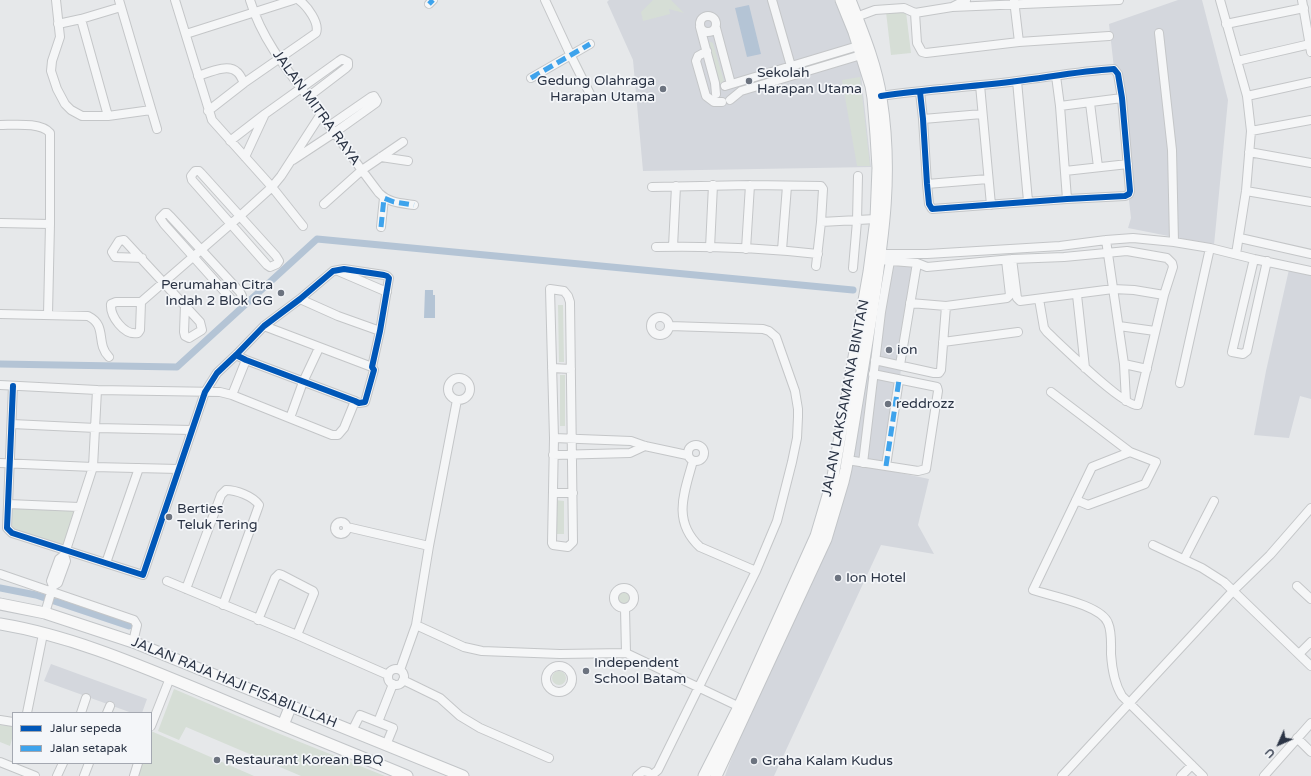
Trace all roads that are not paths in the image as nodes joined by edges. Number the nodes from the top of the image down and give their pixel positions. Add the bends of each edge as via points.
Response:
1 (56, 0) edge
2 (174, 0) edge
3 (250, 0) edge
4 (293, 0) edge
5 (299, 0) edge
6 (545, 0) edge
7 (772, 0) edge
8 (841, 0) edge
9 (850, 0) edge
10 (966, 0) edge
11 (1119, 0) edge
12 (1220, 0) edge
13 (1015, 2) edge
14 (120, 3) edge
15 (1303, 4) edge
16 (952, 7) junction
17 (254, 13) junction
18 (915, 13) junction
19 (856, 17) junction
20 (81, 19) junction
21 (58, 24) junction
22 (1226, 24) junction
23 (700, 27) junction
24 (716, 28) junction
25 (1159, 33) dead end
26 (186, 34) junction
27 (1109, 36) dead end
28 (1019, 42) junction
29 (590, 44) dead end
30 (1310, 48) edge
31 (707, 51) junction
32 (860, 51) junction
33 (571, 56) junction
34 (279, 58) junction
35 (1237, 61) junction
36 (791, 66) junction
37 (198, 76) junction
38 (1056, 76) junction
39 (531, 78) dead end
40 (1017, 81) junction
41 (1311, 82) edge
42 (244, 83) junction
43 (728, 85) junction
44 (980, 85) junction
45 (301, 88) junction
46 (920, 92) junction
47 (590, 94) dead end
48 (716, 94) junction
49 (881, 96) junction
50 (1247, 96) junction
51 (308, 97) junction
52 (1122, 98) junction
53 (726, 101) junction
54 (1090, 103) junction
55 (1060, 106) junction
56 (152, 110) junction
57 (208, 111) junction
58 (266, 114) junction
59 (321, 114) junction
60 (982, 114) junction
61 (108, 116) junction
62 (923, 119) junction
63 (1311, 120) edge
64 (0, 125) edge
65 (329, 126) junction
66 (157, 129) dead end
67 (1251, 131) junction
68 (334, 133) junction
69 (230, 141) junction
70 (403, 142) dead end
71 (1249, 152) junction
72 (244, 157) junction
73 (381, 157) junction
74 (408, 161) dead end
75 (288, 163) junction
76 (1311, 163) edge
77 (1128, 164) junction
78 (1098, 167) junction
79 (362, 170) junction
80 (1065, 170) junction
81 (858, 176) dead end
82 (988, 179) junction
83 (927, 184) junction
84 (750, 185) junction
85 (676, 186) junction
86 (713, 186) junction
87 (787, 186) junction
88 (272, 187) junction
89 (652, 187) dead end
90 (1246, 191) junction
91 (384, 198) junction
92 (1067, 199) junction
93 (1311, 201) edge
94 (1028, 202) junction
95 (324, 204) dead end
96 (414, 205) dead end
97 (991, 205) junction
98 (240, 216) junction
99 (876, 219) junction
100 (857, 221) junction
101 (821, 222) junction
102 (0, 223) edge
103 (50, 224) junction
104 (231, 224) junction
105 (303, 226) dead end
106 (381, 227) dead end
107 (1240, 238) junction
108 (1106, 240) junction
109 (1174, 242) junction
110 (656, 247) dead end
111 (673, 247) junction
112 (710, 248) junction
113 (1210, 248) junction
114 (746, 249) junction
115 (202, 250) junction
116 (782, 250) junction
117 (1108, 253) junction
118 (818, 254) junction
119 (1236, 254) junction
120 (1311, 254) edge
121 (194, 256) junction
122 (142, 258) dead end
123 (883, 258) junction
124 (1254, 259) junction
125 (1009, 260) junction
126 (1267, 262) junction
127 (917, 263) junction
128 (816, 266) dead end
129 (853, 268) dead end
130 (336, 270) junction
131 (1311, 271) edge
132 (164, 283) junction
133 (1113, 289) junction
134 (387, 292) junction
135 (1246, 292) junction
136 (1077, 295) junction
137 (1164, 295) junction
138 (1259, 295) junction
139 (300, 299) junction
140 (1039, 299) junction
141 (141, 302) junction
142 (910, 303) junction
143 (185, 305) dead end
144 (946, 306) junction
145 (876, 311) junction
146 (0, 314) edge
147 (48, 314) junction
148 (264, 326) junction
149 (670, 326) dead end
150 (1119, 326) junction
151 (1155, 331) junction
152 (380, 332) junction
153 (1018, 332) dead end
154 (943, 342) junction
155 (319, 348) junction
156 (236, 355) junction
157 (109, 357) dead end
158 (246, 360) junction
159 (875, 360) junction
160 (1124, 364) junction
161 (900, 365) junction
162 (372, 368) junction
163 (552, 368) junction
164 (1085, 368) junction
165 (1147, 368) junction
166 (571, 369) junction
167 (873, 374) junction
168 (898, 380) junction
169 (303, 382) junction
170 (1180, 383) dead end
171 (0, 385) edge
172 (13, 386) junction
173 (97, 390) junction
174 (205, 392) junction
175 (1051, 392) dead end
176 (232, 395) junction
177 (457, 400) dead end
178 (355, 401) junction
179 (1126, 401) junction
180 (290, 418) junction
181 (12, 424) junction
182 (96, 428) junction
183 (192, 430) junction
184 (554, 438) junction
185 (572, 438) junction
186 (645, 446) junction
187 (1130, 452) junction
188 (572, 455) junction
189 (553, 456) junction
190 (848, 460) junction
191 (863, 463) junction
192 (0, 464) edge
193 (10, 464) junction
194 (886, 466) junction
195 (93, 467) junction
196 (139, 468) junction
197 (179, 469) junction
198 (553, 493) junction
199 (573, 493) junction
200 (1076, 500) junction
201 (1214, 501) dead end
202 (8, 504) junction
203 (79, 507) junction
204 (1311, 508) edge
205 (347, 527) dead end
206 (1154, 545) dead end
207 (429, 546) junction
208 (65, 552) junction
209 (1184, 559) junction
210 (106, 563) junction
211 (756, 571) junction
212 (0, 574) edge
213 (167, 580) dead end
214 (1297, 586) dead end
215 (186, 589) junction
216 (51, 591) junction
217 (1233, 591) junction
218 (1311, 599) edge
219 (0, 604) edge
220 (223, 605) junction
221 (625, 608) dead end
222 (46, 609) junction
223 (258, 620) junction
224 (0, 624) edge
225 (416, 625) junction
226 (43, 634) junction
227 (296, 635) junction
228 (133, 642) junction
229 (1311, 642) edge
230 (560, 654) junction
231 (626, 654) junction
232 (1299, 654) junction
233 (559, 665) dead end
234 (1311, 666) edge
235 (400, 670) junction
236 (388, 675) junction
237 (170, 678) junction
238 (403, 680) junction
239 (393, 684) junction
240 (699, 688) junction
241 (86, 698) dead end
242 (1129, 703) junction
243 (291, 706) junction
244 (742, 708) junction
245 (27, 712) edge
246 (81, 712) edge
247 (0, 720) edge
248 (12, 722) edge
249 (378, 722) junction
250 (1311, 722) edge
251 (152, 723) edge
252 (283, 725) junction
253 (352, 731) junction
254 (1297, 738) junction
255 (386, 745) junction
256 (1311, 752) edge
257 (549, 758) dead end
258 (0, 762) edge
259 (63, 764) edge
260 (88, 764) edge
261 (138, 764) edge
262 (1192, 765) junction
263 (1269, 774) edge
264 (35, 776) edge
265 (57, 776) edge
266 (84, 776) edge
267 (134, 776) edge
268 (407, 776) edge
269 (463, 776) edge
270 (637, 776) edge
271 (651, 776) edge
272 (704, 776) edge
273 (716, 776) edge
274 (1062, 776) edge
275 (1181, 776) edge
276 (1203, 776) edge

1 - 21 street
2 - 26 street
3 - 17 street, JALAN MITRA RAYA
4 - 17 street
5 - 34 street via 317,24 316,34
6 - 33 street
7 - 36 street
8 - 32 main road, JALAN LAKSAMANA BINTAN
9 - 19 main road, JALAN LAKSAMANA BINTAN
10 - 16 street
11 - 13 street
12 - 22 street
13 - 16 street
13 - 28 street
14 - 20 street
14 - 56 street
15 - 22 street
15 - 30 street
16 - 18 street
17 - 26 street
17 - 34 street, JALAN MITRA RAYA via 265,37
18 - 19 street via 907,8 890,9 876,10
18 - 28 street via 917,43 922,52 930,54
19 - 49 main road, JALAN LAKSAMANA BINTAN
20 - 21 street
20 - 61 street
21 - 61 street via 60,39 51,71 61,98 71,110 82,116
22 - 35 street
23 - 24 street via 706,33
23 - 24 street via 701,19 711,16 715,20
23 - 31 street
24 - 43 street
25 - 109 street via 1172,150
26 - 37 street
27 - 28 street
29 - 33 street
30 - 35 street
31 - 48 street via 716,83
31 - 53 street via 698,56 696,61 706,96 714,102
32 - 36 street
32 - 53 street via 741,91
32 - 99 main road, JALAN LAKSAMANA BINTAN via 873,98 878,168
33 - 39 street
33 - 47 street
34 - 42 street
34 - 45 street, JALAN MITRA RAYA
35 - 50 street
36 - 43 street
37 - 42 street via 227,68 238,72
37 - 57 street
38 - 40 street
38 - 52 street via 1114,70 1118,74
38 - 55 street
40 - 44 street
40 - 94 street
41 - 50 street
42 - 57 street
43 - 48 street via 718,89
43 - 53 street via 732,93
44 - 46 street
44 - 60 street
45 - 51 street, JALAN MITRA RAYA
45 - 51 street via 342,59 348,62 346,68
45 - 58 street
46 - 49 street
46 - 62 street
48 - 53 street via 718,99
49 - 123 main road, JALAN LAKSAMANA BINTAN via 887,163
50 - 67 street
51 - 59 street, JALAN MITRA RAYA
52 - 54 street
52 - 77 street
54 - 55 street
54 - 78 street
55 - 80 street
56 - 61 street
56 - 66 street
57 - 69 street via 212,120
58 - 69 street
58 - 72 street
59 - 65 street, JALAN MITRA RAYA
59 - 75 street
60 - 62 street
60 - 82 street
62 - 83 street
63 - 67 street
64 - 103 street via 40,126 50,133
65 - 68 street, JALAN MITRA RAYA
65 - 68 street via 371,97 376,98 376,103
67 - 71 street
68 - 75 street
68 - 79 street, JALAN MITRA RAYA
69 - 72 street
70 - 73 street
71 - 76 street
71 - 90 street
72 - 88 street
73 - 74 street
73 - 79 street
75 - 88 street
77 - 78 street
77 - 92 street via 1130,191 1125,196
78 - 80 street
79 - 91 street
79 - 95 street, JALAN MITRA RAYA
80 - 92 street
81 - 100 street
82 - 83 street
82 - 97 street
83 - 97 street via 932,209
84 - 86 street
84 - 87 street
84 - 114 street
85 - 86 street
85 - 89 street
85 - 111 street
86 - 112 street
87 - 101 street via 822,187
87 - 116 street
88 - 98 street
88 - 105 street
90 - 93 street
90 - 107 street
91 - 96 street
91 - 106 street
92 - 94 street
94 - 97 street
98 - 104 street
98 - 104 street via 276,256 279,261 277,264 270,267
98 - 104 street via 199,171 194,171 192,180
99 - 100 street
99 - 244 main road, JALAN LAKSAMANA BINTAN via 865,298 830,492 816,536
100 - 101 street
100 - 129 street
101 - 118 street
102 - 103 street
103 - 147 street
104 - 115 street
107 - 119 street
107 - 120 street
108 - 109 street via 1126,237
108 - 117 street
108 - 123 street via 1060,246
109 - 113 street
110 - 111 street
111 - 112 street
112 - 114 street
113 - 119 street
113 - 170 street
114 - 116 street
115 - 121 street
115 - 121 street via 168,213 162,215 161,220
115 - 121 street via 240,292 240,300 232,300
116 - 118 street
117 - 125 street
117 - 133 street
117 - 137 street via 1134,252 1167,258 1173,267
118 - 128 street
119 - 124 street
121 - 132 street
122 - 132 street
123 - 127 street
123 - 145 main road, JALAN LAKSAMANA BINTAN
124 - 126 street
124 - 135 street
125 - 127 street via 927,267
125 - 140 street via 1018,299
125 - 144 street via 1009,297
126 - 131 street
126 - 138 street
127 - 142 street
130 - 134 street
130 - 134 street via 387,276
130 - 139 street
132 - 141 street
132 - 143 street
133 - 136 street
133 - 137 street
133 - 150 street
134 - 152 street
135 - 138 street
135 - 138 street via 1232,352 1239,354 1247,351
136 - 140 street
136 - 164 street
137 - 151 street
139 - 148 street
139 - 152 street
140 - 164 street via 1044,328
141 - 141 street via 140,330 134,334 118,322 111,312 111,304
142 - 144 street
142 - 161 street
144 - 154 street
145 - 159 street
145 - 190 main road, JALAN LAKSAMANA BINTAN
146 - 147 street
147 - 157 street via 88,316 95,319 102,333 101,344
148 - 155 street
148 - 156 street
149 - 211 street via 763,329 776,337 780,345 795,391 798,409 797,438 777,521
150 - 151 street
150 - 160 street
151 - 165 street
152 - 162 street
153 - 154 street
154 - 161 street via 939,373
155 - 162 street
155 - 169 street
156 - 158 street
156 - 174 street via 217,373
158 - 169 street
158 - 176 street
159 - 161 street
159 - 167 street
160 - 165 street
160 - 179 street
162 - 178 street via 374,370 365,402
163 - 166 street
163 - 166 street via 550,289 564,291 570,302
163 - 184 street
164 - 179 street
165 - 179 street via 1139,404 1135,406
166 - 185 street
167 - 168 street
167 - 191 street
168 - 194 street
168 - 194 street via 934,386 938,391 926,469 918,472
169 - 178 street
169 - 180 street
171 - 172 street
172 - 173 street
172 - 181 street
173 - 174 street
173 - 182 street
174 - 176 street
174 - 183 street
175 - 187 street
176 - 180 street
177 - 207 street
178 - 180 street via 344,428 338,435 332,435
181 - 182 street
181 - 193 street
182 - 183 street
182 - 195 street
183 - 197 street
184 - 185 street
184 - 189 street
185 - 186 street via 631,441
185 - 188 street
186 - 188 street via 630,453
186 - 211 street via 690,458 682,509 683,518 694,541 700,547
187 - 200 street via 1092,467
187 - 200 street via 1156,462 1145,484 1088,505
188 - 189 street
188 - 199 street
189 - 198 street
190 - 191 street
190 - 244 main road, JALAN LAKSAMANA BINTAN via 826,539
191 - 194 street
192 - 193 street
193 - 195 street
193 - 202 street
195 - 196 street
195 - 203 street
196 - 197 street
196 - 210 street
197 - 210 street via 143,575
198 - 199 street
198 - 199 street via 552,543 568,547 573,542
200 - 242 street via 1033,590 1087,606 1104,617 1108,623 1112,671 1122,696
201 - 209 street
202 - 203 street
202 - 208 street via 7,528 10,532
203 - 208 street
204 - 217 street via 1270,555
205 - 207 street
206 - 209 street
207 - 225 street
208 - 210 street
208 - 216 street via 59,559 51,581
209 - 217 street via 1214,575
211 - 240 street
212 - 216 street
213 - 215 street
214 - 218 street
215 - 220 street
215 - 220 street via 223,491 231,490 254,499 259,504 258,508
216 - 222 street
216 - 228 street via 134,620 136,625
217 - 232 street
217 - 242 street
219 - 222 main road, JALAN RAJA HAJI FISABILILLAH
220 - 223 street
221 - 231 street
222 - 228 main road, JALAN RAJA HAJI FISABILILLAH
223 - 227 street
223 - 227 street via 275,578 279,574 282,575 314,593
224 - 226 main road, JALAN RAJA HAJI FISABILILLAH
225 - 230 street via 464,647 482,651
225 - 235 street
226 - 237 main road, JALAN RAJA HAJI FISABILILLAH
226 - 245 street
227 - 236 street
228 - 243 main road, JALAN RAJA HAJI FISABILILLAH
229 - 232 street
230 - 231 street
230 - 233 street
231 - 240 street
232 - 234 street
235 - 236 street via 393,669
235 - 238 street
236 - 239 street via 389,681
237 - 251 street
237 - 252 main road, JALAN RAJA HAJI FISABILILLAH
238 - 239 street
238 - 257 street via 440,698 460,716 480,728
239 - 249 street
240 - 244 street
240 - 271 street via 658,770
241 - 246 street
242 - 262 street
242 - 274 street
243 - 252 main road
243 - 253 main road, JALAN RAJA HAJI FISABILILLAH
244 - 272 main road, JALAN LAKSAMANA BINTAN
244 - 273 main road, JALAN LAKSAMANA BINTAN
247 - 248 street
249 - 253 street via 360,715
249 - 255 street via 393,728
250 - 254 street
252 - 268 main road, JALAN RAJA HAJI FISABILILLAH
253 - 255 main road, JALAN RAJA HAJI FISABILILLAH
254 - 256 street
254 - 263 street
255 - 269 main road, JALAN RAJA HAJI FISABILILLAH
258 - 264 street
259 - 265 street
260 - 266 street
261 - 267 street
262 - 275 street
262 - 276 street
270 - 271 street via 643,771

